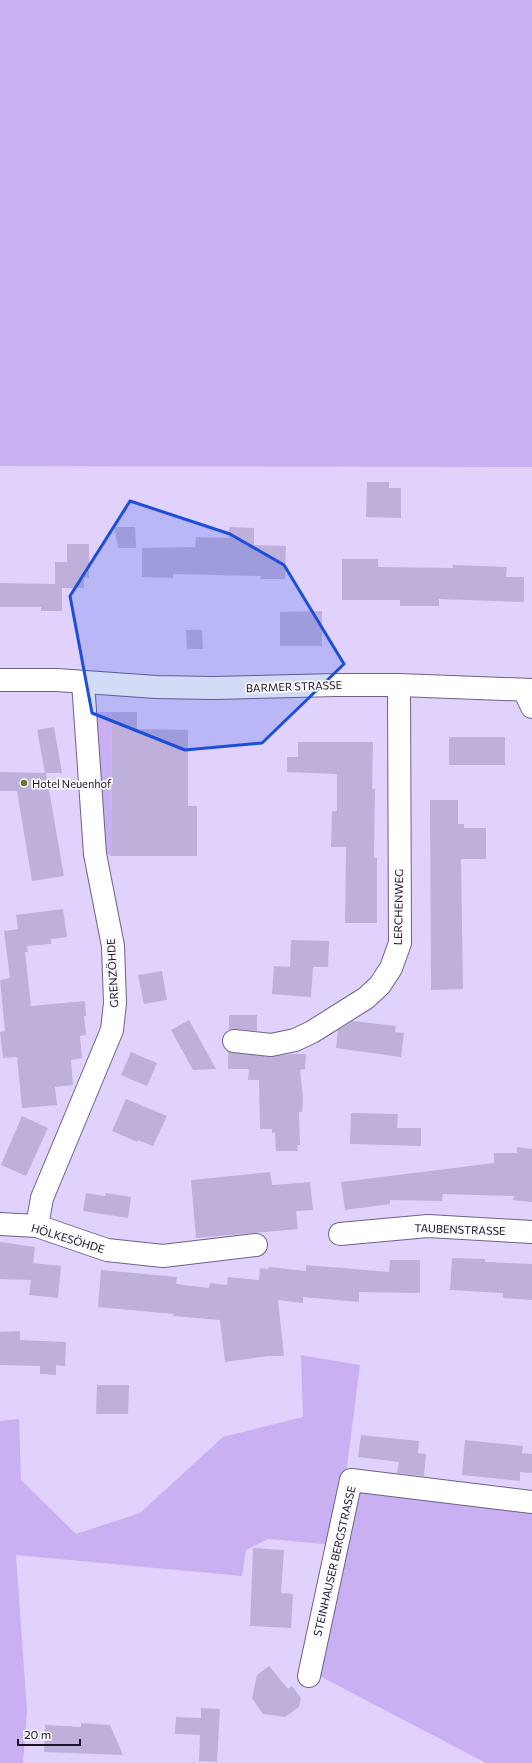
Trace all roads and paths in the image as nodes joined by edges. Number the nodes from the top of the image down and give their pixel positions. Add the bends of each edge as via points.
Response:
1 (0, 680) edge
2 (83, 682) junction
3 (399, 685) junction
4 (529, 696) edge
5 (234, 1042) dead end
6 (0, 1224) edge
7 (37, 1226) junction
8 (532, 1232) edge
9 (340, 1234) dead end
10 (256, 1245) dead end
11 (532, 1502) edge
12 (309, 1676) dead end

1 - 2 street, BARMER STRASSE
2 - 3 street, BARMER STRASSE via 213,688
2 - 7 street, GRENZÖHDE via 95,854 113,946 115,1003 112,1030 42,1198
3 - 4 street, BARMER STRASSE
3 - 5 street, LERCHENWEG via 400,943 391,968 380,985 366,998 306,1035 271,1045
6 - 7 street, HÖLKESÖHDE
7 - 10 street, HÖLKESÖHDE via 107,1250 163,1256
8 - 9 street, TAUBENSTRASSE via 428,1226
11 - 12 street, STEINHAUSER BERGSTRASSE via 351,1480

